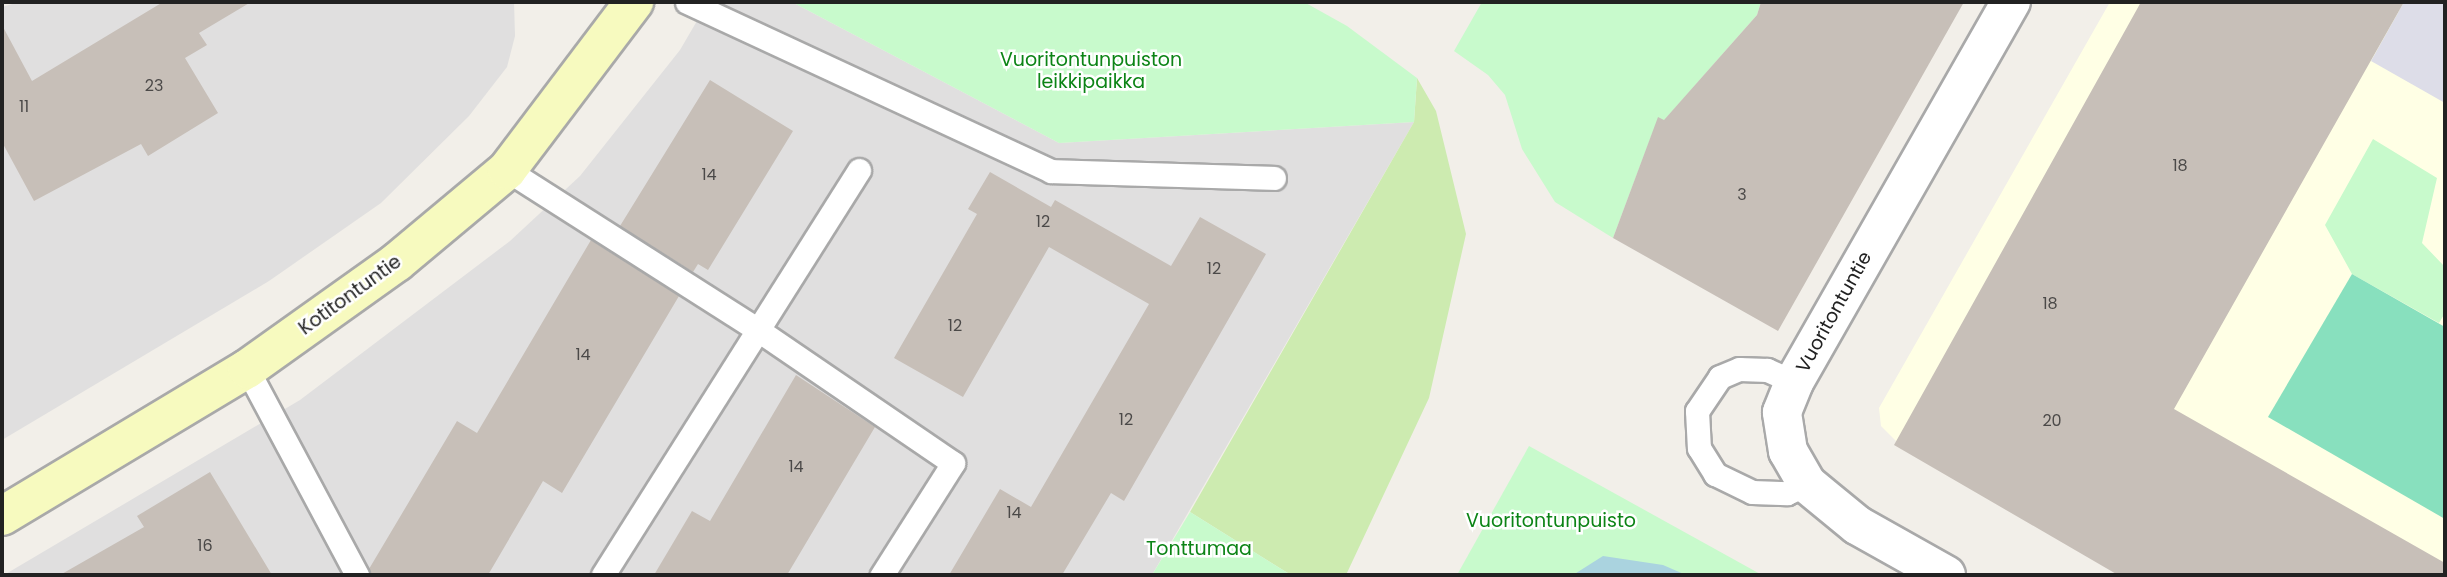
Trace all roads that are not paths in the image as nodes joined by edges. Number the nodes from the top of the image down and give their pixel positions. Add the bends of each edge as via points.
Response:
1 (634, 2) edge
2 (687, 2) edge
3 (2011, 2) edge
4 (507, 170) junction
5 (859, 170) dead end
6 (1274, 178) dead end
7 (758, 330) junction
8 (247, 369) junction
9 (1794, 382) junction
10 (1807, 484) junction
11 (2, 516) edge
12 (357, 575) edge
13 (603, 575) edge
14 (883, 575) edge
15 (1946, 575) edge

1 - 4 street, Kotitontuntie
2 - 6 lane via 1051,171
3 - 9 street, Vuoritontuntie
4 - 7 lane
4 - 8 street, Kotitontuntie via 397,262
5 - 7 lane
7 - 13 lane
7 - 14 lane via 953,463
8 - 11 street, Kotitontuntie
8 - 12 lane
9 - 10 street, Vuoritontuntie via 1782,412 1788,451
9 - 10 lane via 1767,370 1739,369 1720,377 1697,411 1699,448 1715,474 1752,492 1787,493
10 - 15 street, Vuoritontuntie via 1857,525

